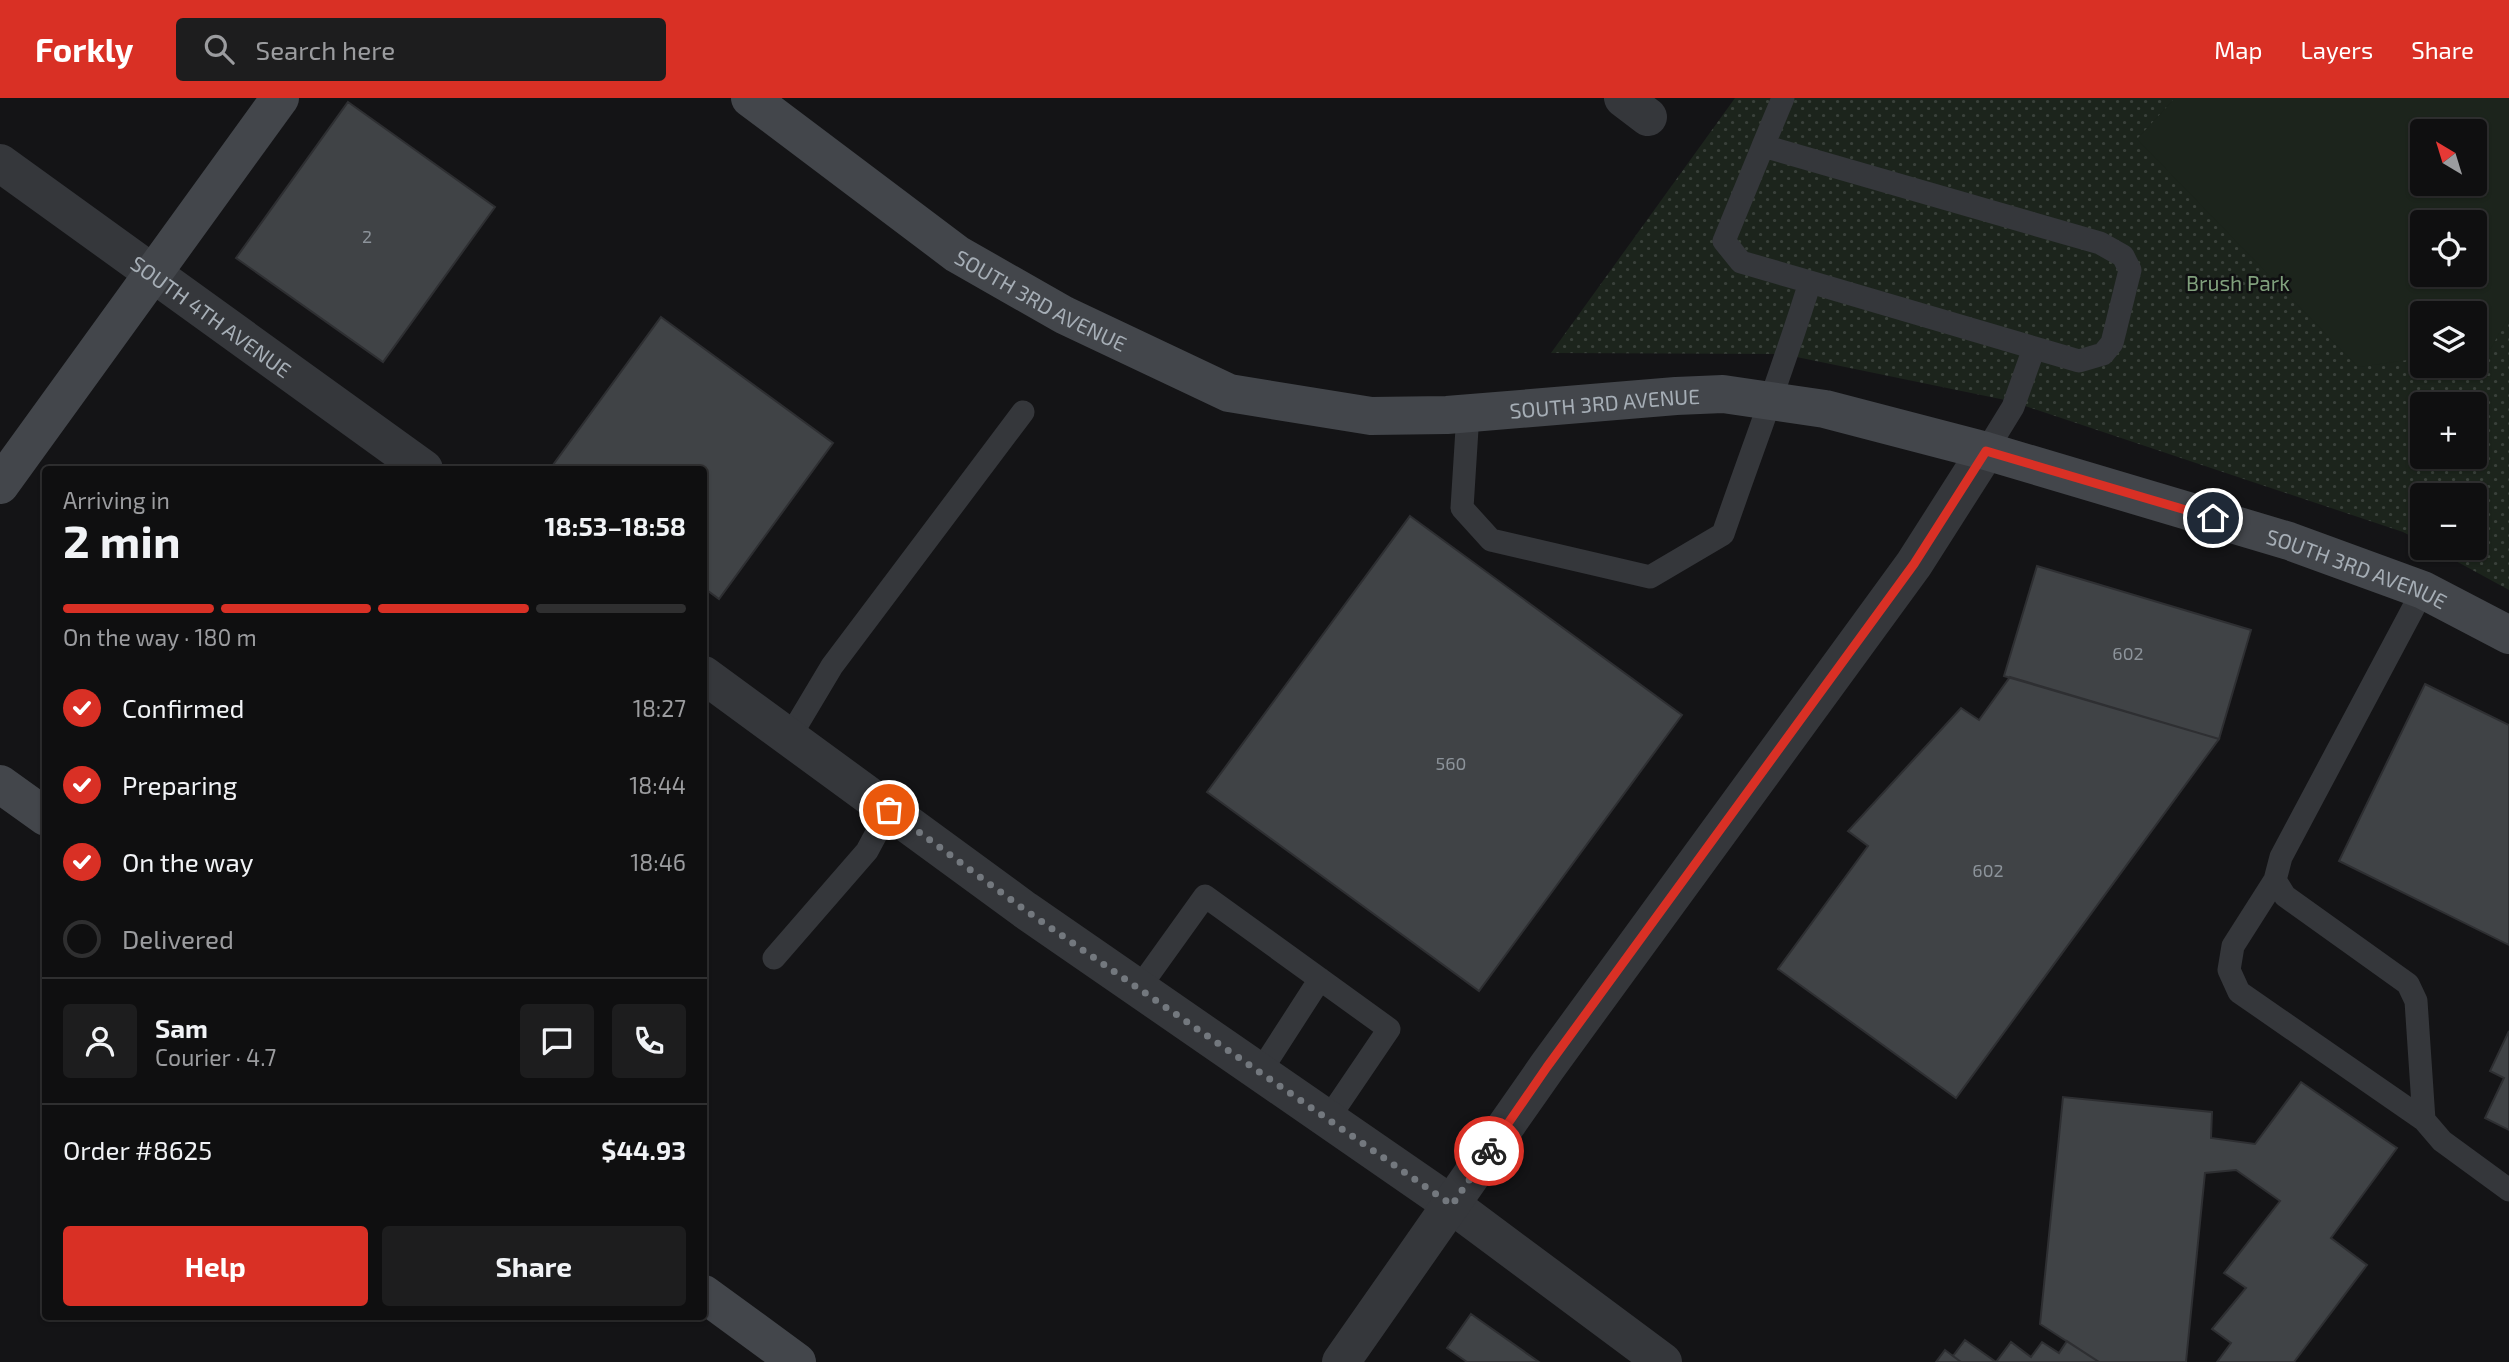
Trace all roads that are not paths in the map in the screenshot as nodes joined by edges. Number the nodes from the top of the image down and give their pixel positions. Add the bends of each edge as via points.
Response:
1 (280, 98) edge
2 (750, 98) edge
3 (1783, 98) edge
4 (1763, 146) junction
5 (0, 163) edge
6 (153, 274) junction
7 (1810, 282) junction
8 (2034, 348) junction
9 (1768, 401) junction
10 (1023, 412) dead end
11 (1468, 413) junction
12 (1986, 451) junction
13 (420, 466) edge
14 (0, 485) edge
15 (2423, 590) junction
16 (2509, 635) edge
17 (707, 677) edge
18 (789, 737) junction
19 (0, 784) edge
20 (889, 810) junction
21 (42, 814) edge
22 (2275, 880) junction
23 (774, 958) dead end
24 (1320, 979) junction
25 (1139, 988) junction
26 (1260, 1072) junction
27 (1328, 1119) junction
28 (2424, 1120) junction
29 (2509, 1190) edge
30 (1452, 1205) junction
31 (707, 1296) edge
32 (797, 1362) edge
33 (1341, 1362) edge
34 (1663, 1362) edge

1 - 6 street
2 - 11 street, SOUTH 3RD AVENUE via 957,254 1063,315 1229,393 1371,416
3 - 4 lane
4 - 7 lane via 1724,241 1741,262
4 - 8 lane via 2100,243 2123,256 2130,270 2112,343 2103,354 2079,361
5 - 6 street, SOUTH 4TH AVENUE
6 - 13 street, SOUTH 4TH AVENUE
6 - 14 street
7 - 8 lane
7 - 9 lane
8 - 12 lane via 2013,407
9 - 11 street, SOUTH 3RD AVENUE via 1723,394
9 - 11 lane via 1723,534 1650,577 1491,540 1462,508
9 - 12 street, SOUTH 3RD AVENUE via 1825,409
10 - 18 lane via 832,666
12 - 15 street, SOUTH 3RD AVENUE via 2289,541
12 - 30 street via 1914,564 1547,1067
15 - 16 street, SOUTH 3RD AVENUE
15 - 22 lane via 2281,857
17 - 18 street
18 - 20 street
19 - 21 street
20 - 23 lane via 867,851
20 - 25 street
22 - 28 lane via 2285,896 2407,984 2416,1001
22 - 28 lane via 2233,946 2229,970 2239,992
24 - 25 lane via 1205,897
24 - 26 lane
24 - 27 lane via 1389,1029
25 - 26 street
26 - 27 street
27 - 30 street
28 - 29 lane via 2442,1141
30 - 33 street
30 - 34 street
31 - 32 street

